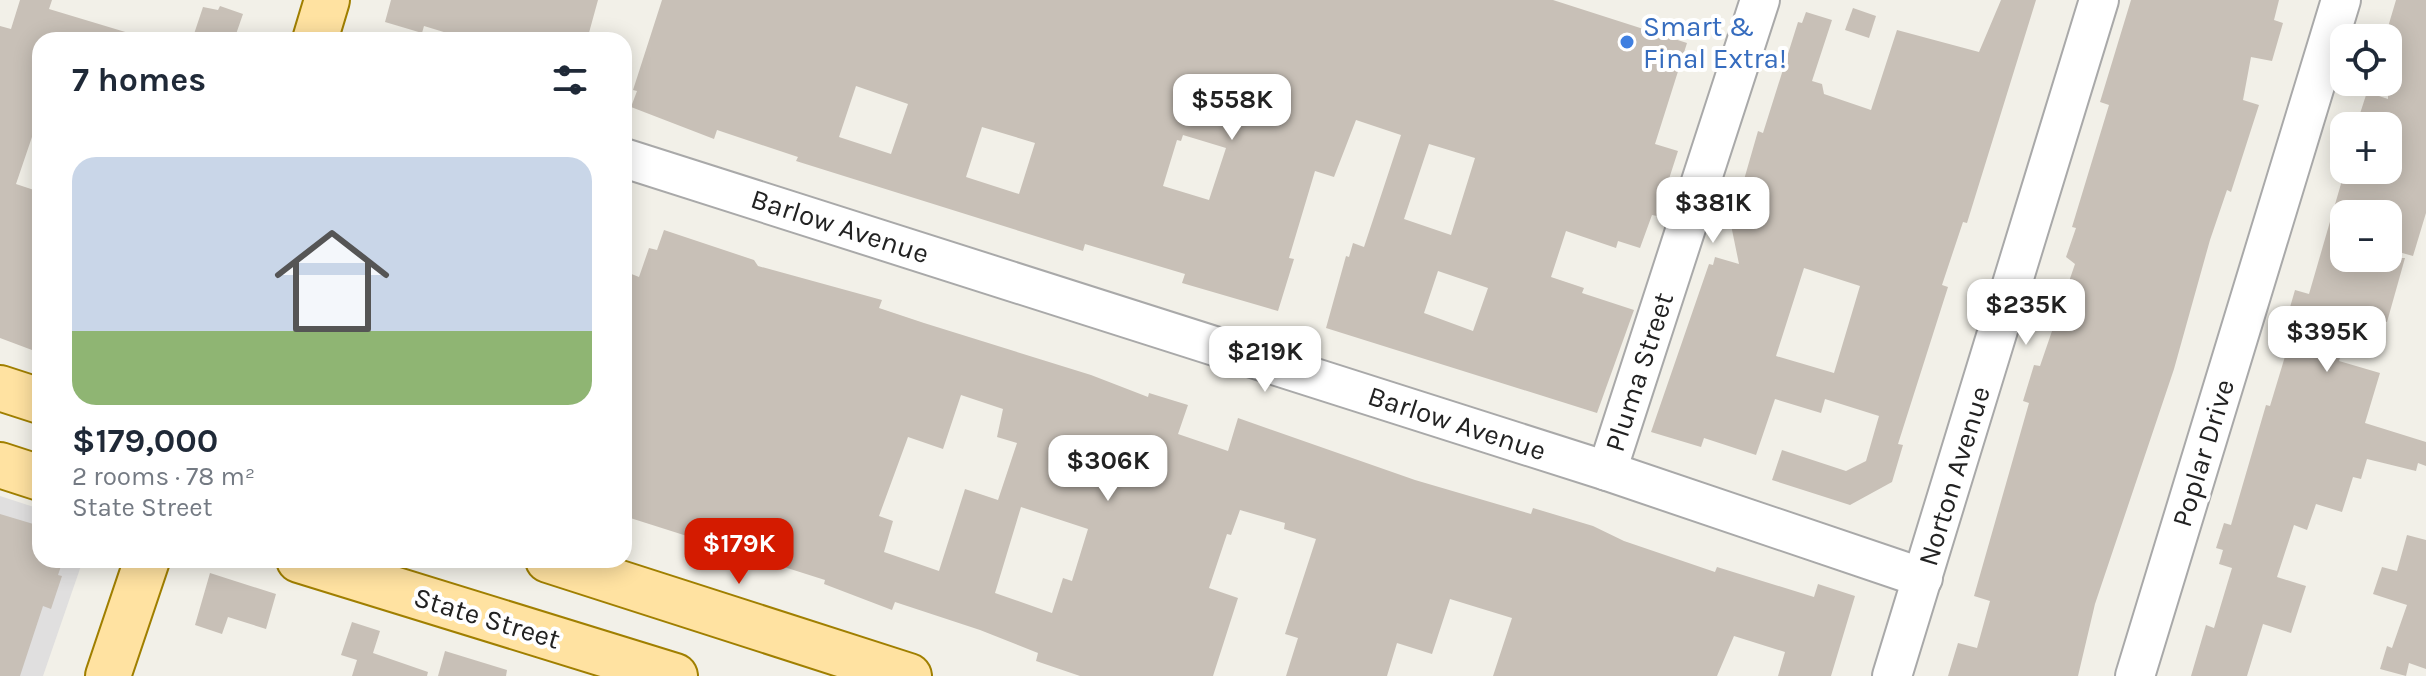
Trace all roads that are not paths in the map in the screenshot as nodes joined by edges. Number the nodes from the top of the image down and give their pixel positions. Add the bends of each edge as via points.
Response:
1 (327, 0) edge
2 (1760, 0) edge
3 (2099, 0) edge
4 (2341, 0) edge
5 (317, 32) edge
6 (632, 161) edge
7 (0, 388) edge
8 (32, 398) edge
9 (0, 465) edge
10 (1607, 471) junction
11 (32, 475) edge
12 (144, 568) edge
13 (325, 568) edge
14 (573, 568) edge
15 (1923, 578) junction
16 (108, 676) edge
17 (675, 676) edge
18 (909, 676) edge
19 (1892, 676) edge
20 (2135, 676) edge

1 - 5 main road
2 - 10 street, Pluma Street
3 - 15 street, Norton Avenue
4 - 20 street, Poplar Drive
6 - 10 street, Barlow Avenue
7 - 8 main road
9 - 11 main road
10 - 15 street, Barlow Avenue
12 - 16 main road
13 - 17 main road, State Street
14 - 18 main road
15 - 19 street, Norton Avenue

